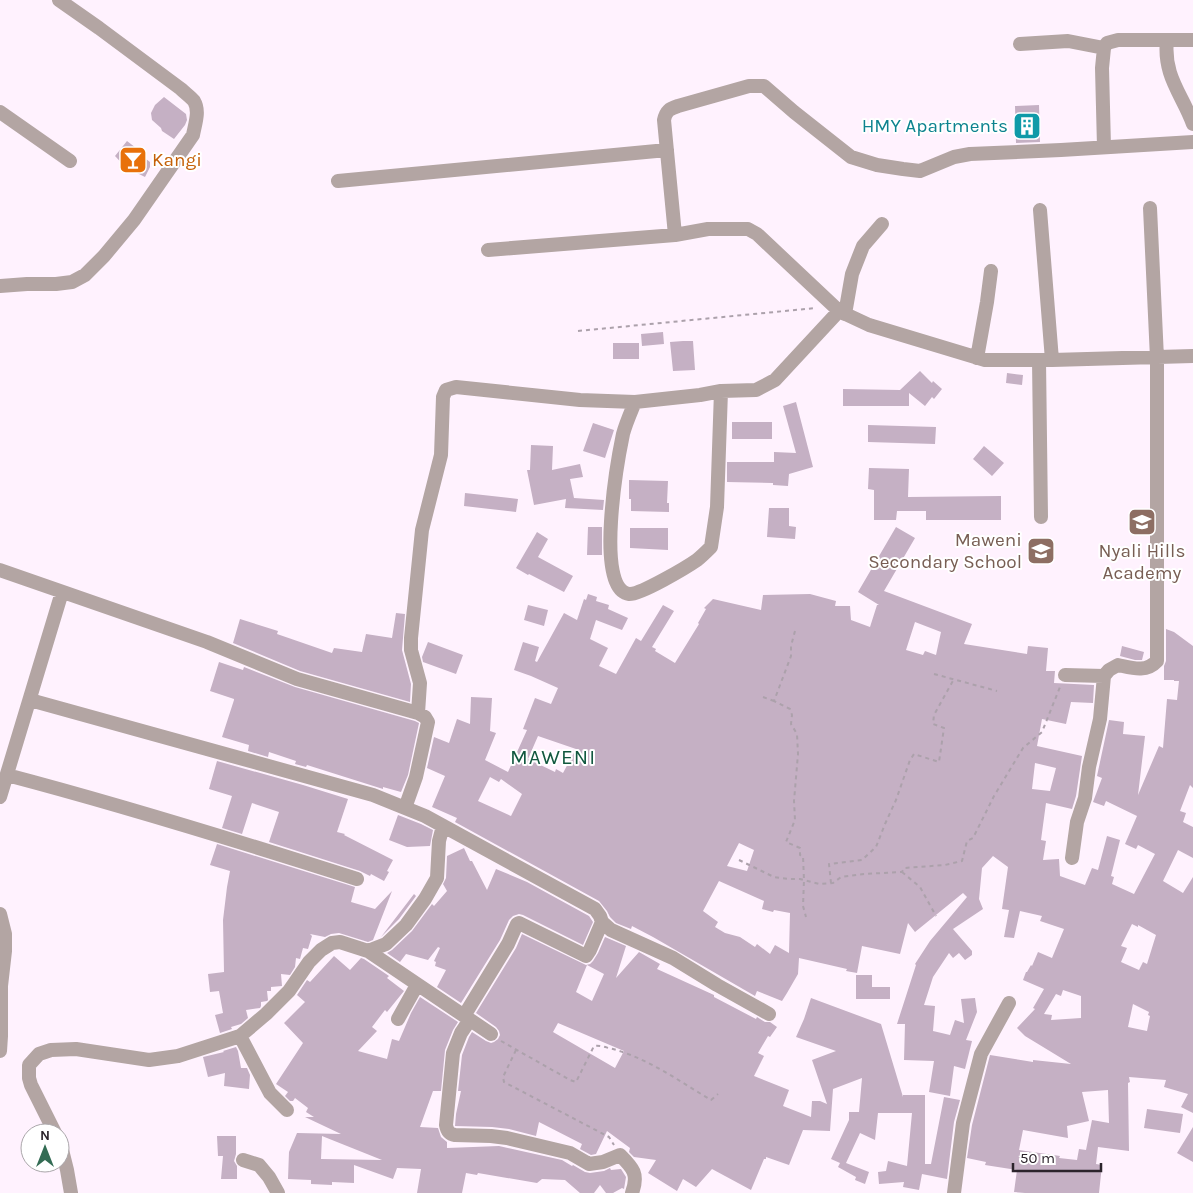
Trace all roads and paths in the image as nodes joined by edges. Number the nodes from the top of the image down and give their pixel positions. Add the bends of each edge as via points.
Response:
1 (59, 0) edge
2 (1167, 40) junction
3 (1193, 40) edge
4 (1020, 44) dead end
5 (1104, 48) junction
6 (0, 112) edge
7 (1193, 124) edge
8 (1193, 142) edge
9 (1104, 147) junction
10 (668, 150) junction
11 (70, 161) dead end
12 (338, 181) dead end
13 (1150, 208) dead end
14 (1040, 210) dead end
15 (882, 224) dead end
16 (674, 236) junction
17 (488, 250) dead end
18 (991, 271) dead end
19 (0, 286) edge
20 (839, 310) junction
21 (578, 331) dead end
22 (1193, 356) edge
23 (977, 358) junction
24 (1157, 358) junction
25 (1046, 360) junction
26 (721, 391) junction
27 (635, 402) junction
28 (1041, 517) dead end
29 (0, 570) edge
30 (62, 592) junction
31 (795, 631) dead end
32 (934, 674) dead end
33 (1065, 676) joint
34 (1104, 676) junction
35 (954, 679) junction
36 (997, 691) dead end
37 (763, 697) dead end
38 (30, 700) junction
39 (774, 701) junction
40 (418, 713) junction
41 (7, 775) junction
42 (0, 797) edge
43 (405, 808) junction
44 (443, 826) junction
45 (1072, 858) dead end
46 (739, 860) dead end
47 (902, 872) junction
48 (357, 879) dead end
49 (804, 880) junction
50 (831, 883) junction
51 (0, 914) edge
52 (936, 916) dead end
53 (806, 917) dead end
54 (602, 922) junction
55 (368, 951) junction
56 (417, 984) junction
57 (1009, 1003) dead end
58 (1, 1007) edge
59 (769, 1014) dead end
60 (467, 1018) junction
61 (398, 1019) dead end
62 (491, 1034) joint
63 (240, 1036) junction
64 (516, 1050) junction
65 (0, 1051) edge
66 (718, 1094) dead end
67 (287, 1110) dead end
68 (50, 1123) edge
69 (620, 1155) junction
70 (243, 1160) dead end
71 (68, 1173) edge
72 (71, 1193) edge
73 (278, 1193) edge
74 (632, 1193) edge
75 (954, 1193) edge

1 - 19 street via 182,89 194,101 196,121 193,135 134,220 85,275 72,282
2 - 3 street
2 - 5 street via 1118,40 1107,43
2 - 7 street via 1170,77
4 - 5 street via 1068,41
5 - 9 street
6 - 11 street
8 - 9 street
9 - 10 street via 970,154 920,170 877,165 851,156 764,86 749,86 669,108 664,120
10 - 12 street
10 - 16 street
13 - 24 street
14 - 25 street
15 - 20 street via 863,246
16 - 17 street
16 - 20 street via 708,229 748,229
18 - 23 street
20 - 21 path
20 - 23 street via 869,325
20 - 26 street via 775,380 756,390
22 - 24 street
23 - 25 street
24 - 25 street
24 - 34 street via 1157,661 1148,668 1118,665
25 - 28 street
26 - 27 street
26 - 27 street via 717,507 711,547 697,560 656,584 628,594 621,590 612,572 610,542 612,497 624,432
27 - 40 street via 456,388 446,390 441,455 422,530 411,638 420,684
29 - 30 street
30 - 38 street
30 - 40 street via 207,642 297,679
31 - 39 path via 791,656
32 - 35 path
33 - 34 street
33 - 47 path via 1042,732 1023,748 998,788 973,838 967,841 962,861 904,868
34 - 45 street via 1100,719
35 - 36 path
35 - 50 path via 934,715 933,724 944,728 939,762 914,754 876,847 862,860 829,864
37 - 39 path
38 - 41 street
38 - 43 street via 373,795
39 - 49 path via 790,709 791,724 797,734 795,820 786,842 800,848
40 - 43 street via 428,722 416,777
41 - 42 street
41 - 48 street via 240,841
43 - 44 street
44 - 54 street via 595,909
44 - 55 street via 437,878 425,899 406,925 386,944
46 - 49 path via 774,877
47 - 50 path via 841,877
47 - 52 path via 920,887
49 - 50 path
49 - 53 path
51 - 58 street via 5,934
54 - 59 street via 611,930 673,958
54 - 60 street via 586,956 517,924
55 - 56 street
55 - 63 street via 340,942 321,950 289,991
56 - 60 street
56 - 61 street
57 - 75 street via 981,1054 963,1122
58 - 65 street
60 - 62 street
60 - 69 street via 453,1053 446,1126 450,1134 507,1138 570,1154 589,1164
62 - 64 path
63 - 67 street via 270,1093
63 - 68 street via 178,1056 149,1060 76,1049 39,1054 29,1065 29,1078
64 - 66 path via 576,1082 594,1046 600,1045 629,1054 711,1100
64 - 69 path via 503,1077 504,1082 608,1137
69 - 74 street via 635,1175
70 - 73 street via 259,1165
71 - 72 street

